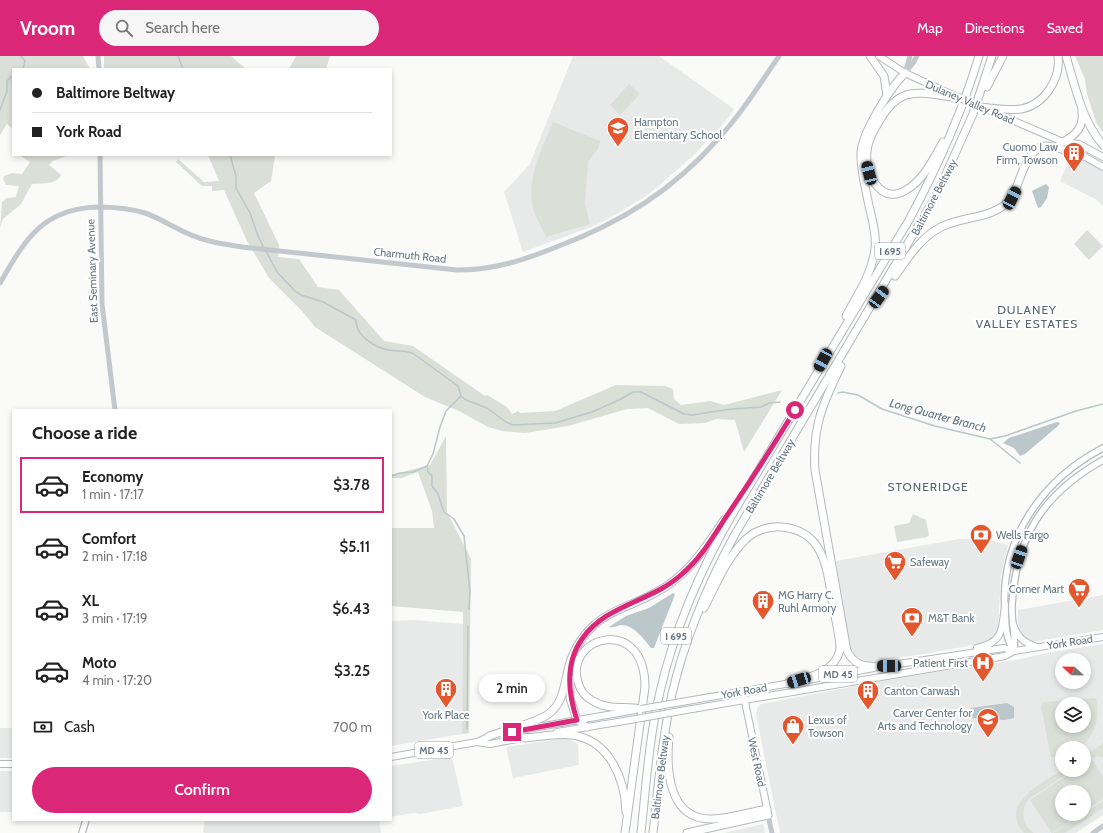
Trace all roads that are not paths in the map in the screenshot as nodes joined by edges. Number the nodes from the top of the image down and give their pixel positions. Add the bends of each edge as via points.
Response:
1 (98, 56) edge
2 (779, 56) edge
3 (870, 56) edge
4 (878, 56) edge
5 (910, 56) edge
6 (917, 56) edge
7 (979, 56) edge
8 (992, 56) edge
9 (1002, 56) edge
10 (1058, 56) edge
11 (1066, 56) edge
12 (98, 68) edge
13 (905, 73) junction
14 (945, 95) junction
15 (887, 96) junction
16 (960, 98) joint
17 (1081, 105) junction
18 (980, 107) joint
19 (961, 110) junction
20 (997, 111) junction
21 (973, 114) junction
22 (1064, 142) junction
23 (1103, 145) edge
24 (100, 156) edge
25 (1083, 156) junction
26 (1103, 157) edge
27 (1103, 167) edge
28 (100, 207) junction
29 (0, 283) edge
30 (870, 310) junction
31 (856, 332) junction
32 (809, 386) junction
33 (115, 409) edge
34 (1103, 448) edge
35 (766, 458) junction
36 (1103, 460) edge
37 (1014, 580) junction
38 (1006, 581) junction
39 (1005, 605) junction
40 (1012, 624) junction
41 (1103, 636) edge
42 (1039, 647) junction
43 (575, 651) junction
44 (1014, 651) junction
45 (965, 653) junction
46 (682, 660) junction
47 (889, 666) junction
48 (839, 674) junction
49 (788, 683) junction
50 (802, 690) junction
51 (743, 691) junction
52 (672, 694) junction
53 (744, 699) junction
54 (635, 710) junction
55 (577, 720) junction
56 (587, 727) junction
57 (489, 736) junction
58 (525, 738) junction
59 (477, 742) junction
60 (392, 757) edge
61 (0, 764) edge
62 (12, 764) edge
63 (768, 812) junction
64 (86, 821) edge
65 (1103, 826) edge
66 (626, 829) edge
67 (82, 833) edge
68 (641, 833) edge
69 (653, 833) edge
70 (687, 833) edge
71 (772, 833) edge
72 (1093, 833) edge

1 - 12 street
2 - 28 street, Charmuth Road via 729,126 700,159 651,200 597,231 510,264 473,270 439,269 217,243 133,210
3 - 15 highway via 884,76
4 - 13 main road, Dulaney Valley Road
5 - 13 street
6 - 13 street
7 - 19 highway, Baltimore Beltway / I 695
8 - 21 highway, Baltimore Beltway / I 695
9 - 21 highway
10 - 20 highway via 1055,79 1043,97 1023,109
11 - 17 highway
13 - 14 main road, Dulaney Valley Road
13 - 15 highway
14 - 16 highway
14 - 19 highway via 906,95 895,101 886,111 870,139 866,152 869,173 878,188 887,193 897,194 915,184 937,153
15 - 32 highway via 865,136 861,151 861,166 874,230 874,255 861,290
16 - 18 main road, Dulaney Valley Road, bridge
17 - 22 highway via 1080,127 1074,136
17 - 23 highway via 1093,132
18 - 20 highway
19 - 32 highway, Baltimore Beltway / I 695 via 938,164 909,220
20 - 22 main road, Dulaney Valley Road
21 - 30 highway, Baltimore Beltway / I 695 via 936,196
22 - 25 main road, Dulaney Valley Road via 1074,152
22 - 26 main road, Dulaney Valley Road via 1079,144
24 - 28 street, East Seminary Avenue
25 - 27 main road, Dulaney Valley Road
25 - 30 highway via 1047,146 1034,150 1014,194 1007,203 991,214 950,224 929,235 907,259
28 - 29 street, Charmuth Road via 61,213 42,225 28,240
28 - 33 street, East Seminary Avenue via 102,304
30 - 31 highway, Baltimore Beltway / I 695
31 - 46 highway, Baltimore Beltway / I 695 via 723,556 705,593
31 - 47 highway via 822,409 815,433 815,470 847,651 852,659 860,664
32 - 35 highway, Baltimore Beltway / I 695
34 - 38 main road via 1064,474 1035,504 1014,542
35 - 43 highway via 704,551 687,570 664,588 604,618 587,632
35 - 68 highway, Baltimore Beltway / I 695 via 711,552 677,632 652,730
36 - 37 main road via 1068,483 1036,520 1024,541
37 - 38 main road
37 - 40 main road
38 - 39 main road
39 - 44 main road via 1007,641
39 - 45 main road via 998,638 988,645
40 - 42 main road via 1022,640
40 - 44 main road
41 - 42 main road, York Road / MD 45
42 - 44 main road, York Road / MD 45
43 - 55 highway via 569,688
43 - 57 highway via 561,698 553,709 542,717
44 - 45 main road, York Road / MD 45 via 1004,648
44 - 50 main road, York Road / MD 45 via 1005,656
45 - 47 main road, York Road / MD 45
46 - 49 highway via 718,578 739,547 758,531 771,527 786,527 809,537 824,556 840,644 837,659 827,670
46 - 52 highway, Baltimore Beltway / I 695
47 - 48 main road, York Road / MD 45
48 - 49 main road, York Road / MD 45
48 - 50 main road via 830,679 808,683
49 - 51 main road, York Road / MD 45
50 - 53 main road, York Road / MD 45
51 - 53 main road, West Road
51 - 54 main road, York Road / MD 45, bridge
52 - 63 highway via 668,770 673,792 681,806 698,816 712,819
52 - 69 highway, Baltimore Beltway / I 695
53 - 56 main road, York Road / MD 45, bridge
53 - 63 main road, West Road
54 - 55 main road, York Road / MD 45
54 - 66 highway via 598,704 591,701 582,691 577,680 577,668 582,655 590,646 603,640 622,642 637,652 644,668 645,687
55 - 56 highway
55 - 57 main road, York Road / MD 45
56 - 58 main road, York Road / MD 45
57 - 59 main road, York Road / MD 45
58 - 59 main road, York Road / MD 45 via 490,744
58 - 66 highway via 569,735 585,738 598,745 610,757 618,775 624,796
59 - 60 main road, York Road / MD 45
61 - 62 main road
63 - 70 highway
63 - 71 street, West Road
64 - 67 main road
65 - 72 street

